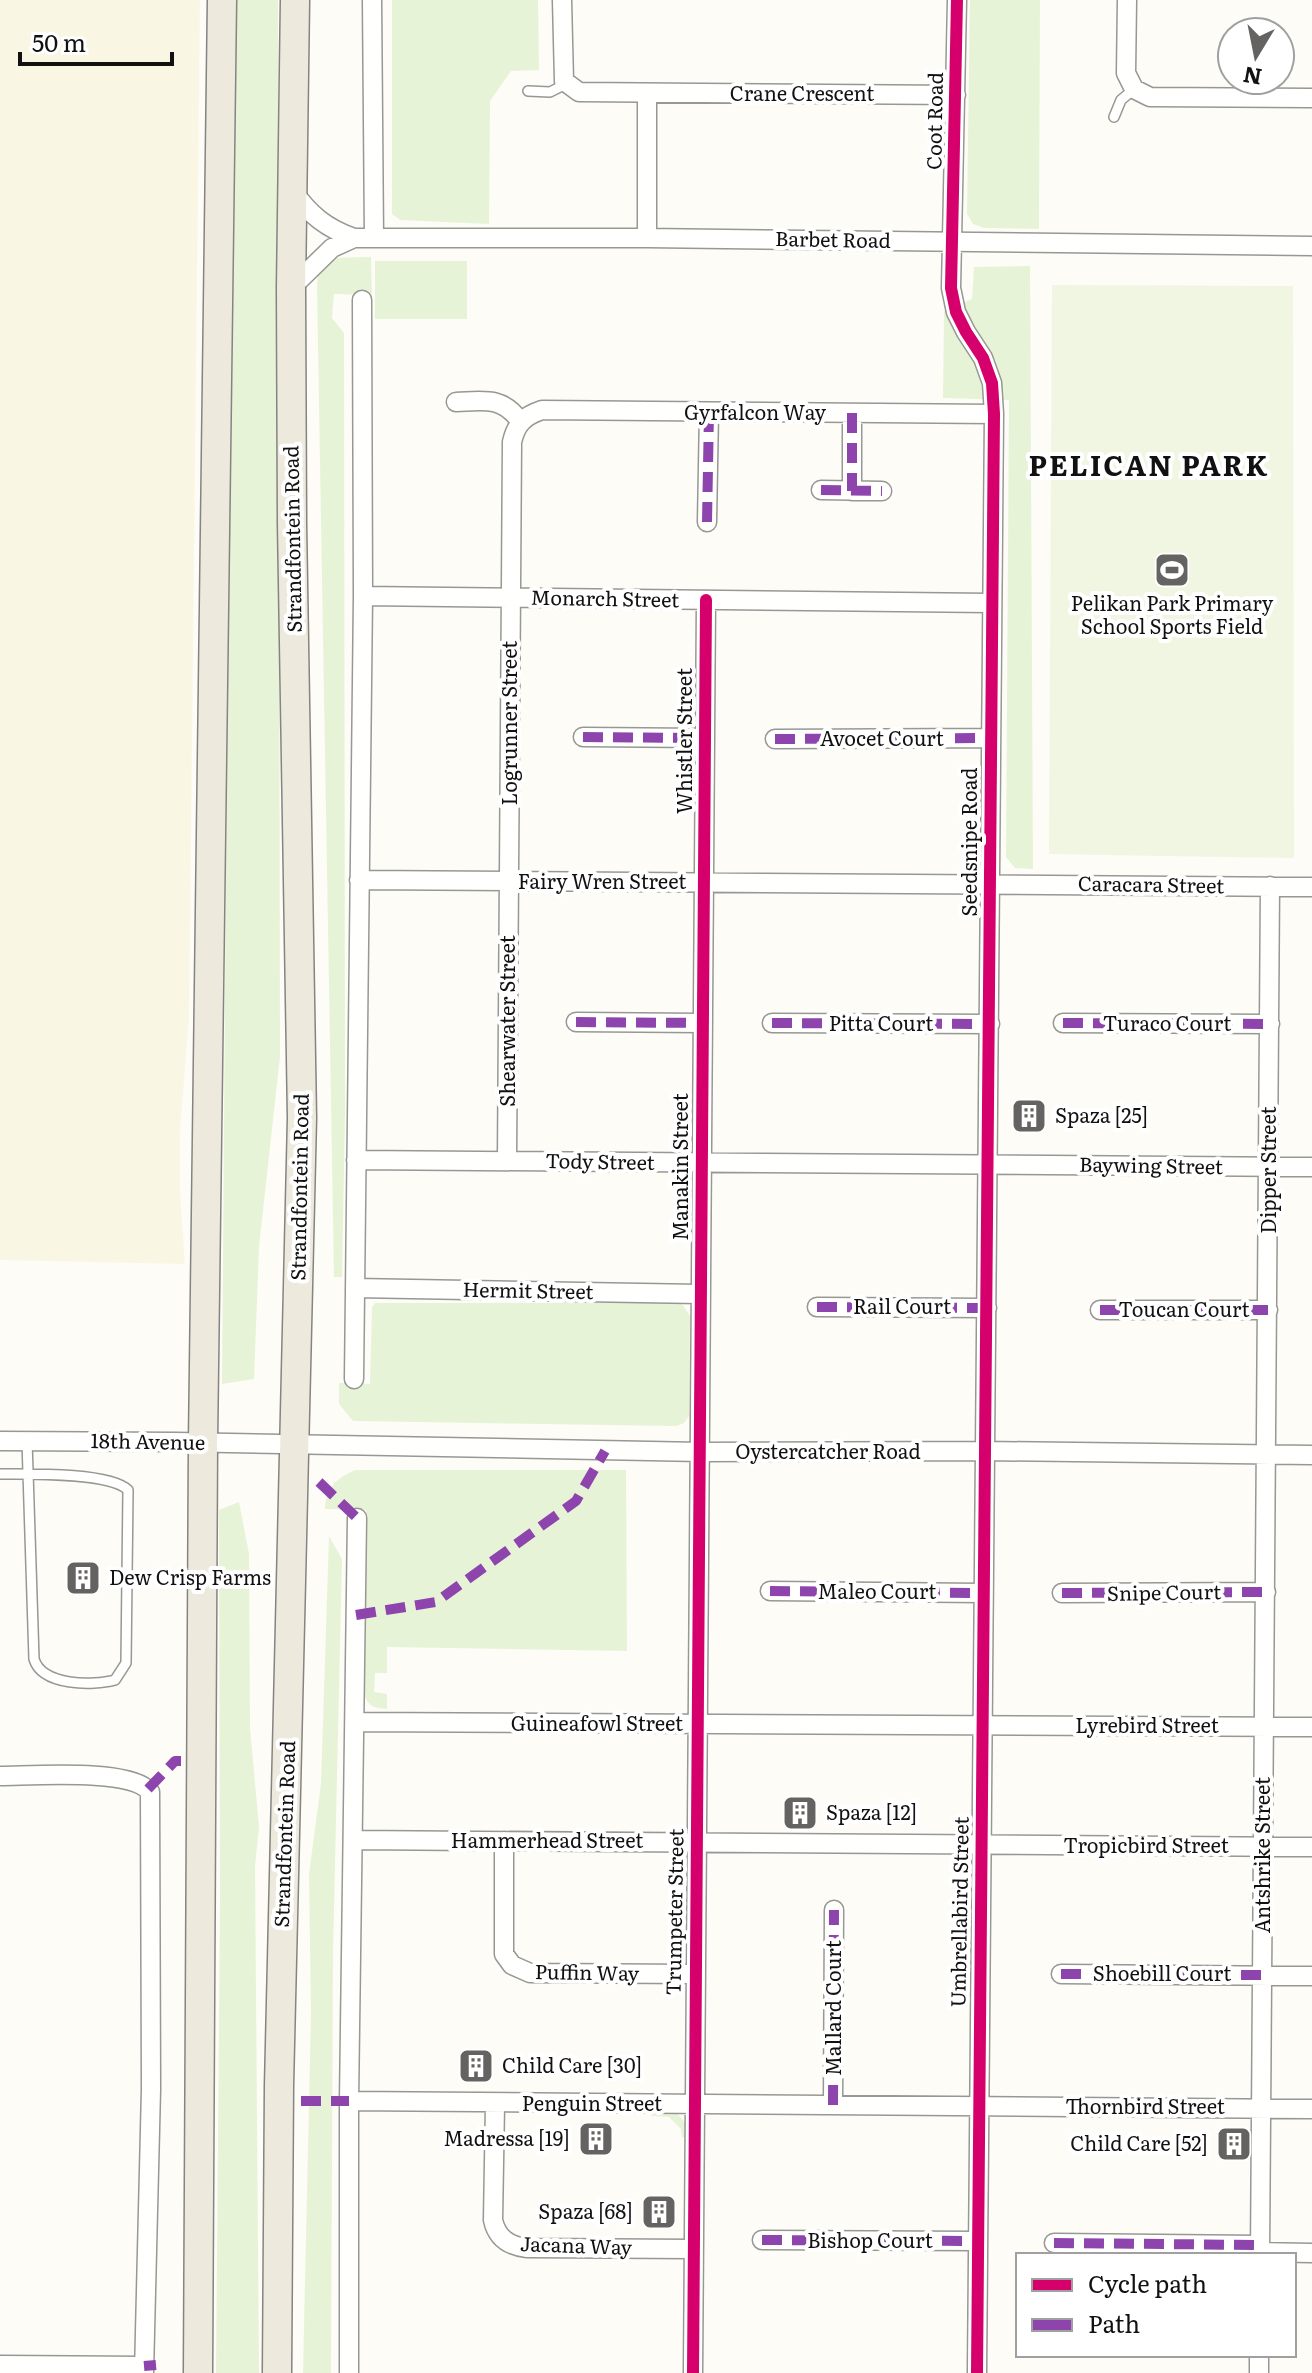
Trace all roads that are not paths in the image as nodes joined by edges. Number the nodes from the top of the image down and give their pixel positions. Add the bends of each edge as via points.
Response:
1 (222, 0) edge
2 (295, 0) edge
3 (372, 0) edge
4 (562, 0) edge
5 (957, 0) edge
6 (1127, 0) edge
7 (567, 84) junction
8 (1134, 89) junction
9 (528, 91) dead end
10 (647, 93) junction
11 (956, 95) junction
12 (1312, 98) edge
13 (1114, 117) dead end
14 (292, 190) junction
15 (354, 238) junction
16 (374, 238) junction
17 (647, 238) junction
18 (953, 242) junction
19 (1312, 246) edge
20 (291, 288) junction
21 (362, 300) dead end
22 (456, 402) dead end
23 (709, 412) junction
24 (852, 413) junction
25 (994, 414) junction
26 (520, 421) junction
27 (821, 490) dead end
28 (852, 491) junction
29 (882, 491) dead end
30 (707, 522) dead end
31 (363, 596) junction
32 (511, 598) junction
33 (706, 600) junction
34 (991, 603) junction
35 (583, 737) dead end
36 (704, 738) junction
37 (990, 738) junction
38 (775, 739) dead end
39 (359, 880) junction
40 (509, 882) junction
41 (704, 882) junction
42 (990, 883) junction
43 (1270, 886) junction
44 (1312, 887) edge
45 (576, 1022) dead end
46 (702, 1023) junction
47 (772, 1023) dead end
48 (1063, 1023) dead end
49 (990, 1024) junction
50 (1270, 1024) junction
51 (356, 1160) junction
52 (507, 1160) junction
53 (700, 1164) junction
54 (989, 1164) junction
55 (1270, 1167) junction
56 (1312, 1167) edge
57 (355, 1288) junction
58 (700, 1294) junction
59 (817, 1307) dead end
60 (987, 1308) junction
61 (1100, 1310) dead end
62 (1268, 1310) junction
63 (354, 1379) dead end
64 (0, 1441) edge
65 (27, 1441) junction
66 (203, 1442) junction
67 (296, 1445) junction
68 (986, 1451) junction
69 (701, 1452) junction
70 (1267, 1454) junction
71 (1312, 1455) edge
72 (0, 1474) edge
73 (27, 1474) junction
74 (357, 1518) dead end
75 (770, 1591) dead end
76 (1266, 1592) junction
77 (983, 1593) junction
78 (1062, 1593) dead end
79 (355, 1722) junction
80 (696, 1724) junction
81 (982, 1725) junction
82 (1265, 1727) junction
83 (1312, 1727) edge
84 (0, 1776) edge
85 (354, 1840) junction
86 (504, 1841) junction
87 (697, 1843) junction
88 (981, 1845) junction
89 (1262, 1847) junction
90 (1312, 1847) edge
91 (834, 1910) dead end
92 (694, 1974) junction
93 (1061, 1974) dead end
94 (1263, 1975) junction
95 (1312, 1976) edge
96 (349, 2101) junction
97 (495, 2104) junction
98 (694, 2105) junction
99 (833, 2105) junction
100 (978, 2106) junction
101 (1261, 2108) junction
102 (1312, 2109) edge
103 (762, 2240) dead end
104 (978, 2241) junction
105 (1054, 2243) dead end
106 (693, 2249) junction
107 (1260, 2251) edge
108 (1312, 2253) edge
109 (0, 2365) edge
110 (144, 2370) edge
111 (198, 2373) edge
112 (277, 2373) edge
113 (349, 2373) edge
114 (693, 2373) edge
115 (977, 2373) edge

1 - 66 main road
2 - 14 main road, Strandfontein Road
3 - 16 street
4 - 7 street
5 - 11 street, Coot Road
6 - 8 street via 1126,73
7 - 9 lane via 550,92
7 - 10 street, Crane Crescent via 579,92
8 - 12 street via 1150,97
8 - 13 lane via 1121,100
10 - 11 street, Crane Crescent
10 - 17 street
11 - 18 street, Coot Road
14 - 15 street, Barbet Road via 315,219
14 - 20 main road, Strandfontein Road
15 - 16 street, Barbet Road
15 - 20 street via 332,248
16 - 17 street, Barbet Road
17 - 18 street, Barbet Road
18 - 19 street, Barbet Road
18 - 25 street, Seedsnipe Road via 956,312 983,358 992,383
20 - 67 main road, Strandfontein Road via 302,1118
21 - 31 street
22 - 26 street via 506,405
23 - 24 street, Gyrfalcon Way
23 - 26 street, Gyrfalcon Way via 542,410
23 - 30 street
24 - 25 street, Gyrfalcon Way
24 - 28 street
25 - 34 street, Seedsnipe Road
26 - 32 street, Logrunner Street via 512,442
27 - 28 street
28 - 29 street
31 - 32 street, Monarch Street
31 - 39 street
32 - 33 street, Monarch Street
32 - 40 street, Logrunner Street
33 - 34 street, Monarch Street
33 - 36 street, Whistler Street
34 - 37 street, Seedsnipe Road
35 - 36 street
36 - 41 street, Whistler Street
37 - 38 street, Avocet Court
37 - 42 street, Seedsnipe Road
39 - 40 street, Fairy Wren Street
39 - 51 street
40 - 41 street, Fairy Wren Street
40 - 52 street, Shearwater Street
41 - 42 street, Fairy Wren Street
41 - 46 street, Manakin Street
42 - 43 street, Caracara Street
42 - 49 street, Seedsnipe Road
43 - 44 street, Caracara Street
43 - 50 street, Dipper Street
45 - 46 street
46 - 53 street, Manakin Street
47 - 49 street, Pitta Court
48 - 50 street, Turaco Court
49 - 54 street, Seedsnipe Road
50 - 55 street, Dipper Street
51 - 52 street, Tody Street
51 - 57 street
52 - 53 street, Tody Street
53 - 54 street, Tody Street
53 - 58 street, Manakin Street
54 - 55 street, Baywing Street
54 - 60 street, Seedsnipe Road
55 - 56 street, Baywing Street
55 - 62 street, Dipper Street
57 - 58 street, Hermit Street
57 - 63 street
58 - 69 street, Manakin Street
59 - 60 street, Rail Court
60 - 68 street, Seedsnipe Road
61 - 62 street, Toucan Court
62 - 70 street, Dipper Street
64 - 65 street, 18th Avenue
65 - 66 street, 18th Avenue
65 - 73 lane
66 - 67 street, 18th Avenue
66 - 111 main road
67 - 69 street, Oystercatcher Road
67 - 112 main road, Strandfontein Road
68 - 69 street, Oystercatcher Road
68 - 70 street, Oystercatcher Road
68 - 77 street, Umbrellabird Street
69 - 80 street, Trumpeter Street
70 - 71 street, Oystercatcher Road
70 - 76 street, Antshrike Street
72 - 73 lane
73 - 73 lane via 36,1666 52,1679 115,1680 126,1663 129,1494 111,1480
74 - 79 street
75 - 77 street, Maleo Court
76 - 78 street, Snipe Court
76 - 82 street, Antshrike Street
77 - 81 street, Umbrellabird Street
79 - 80 street, Guineafowl Street
79 - 85 street
80 - 81 street, Guineafowl Street
80 - 87 street, Trumpeter Street
81 - 82 street, Lyrebird Street
81 - 88 street, Umbrellabird Street
82 - 83 street, Lyrebird Street
82 - 89 street, Antshrike Street
84 - 110 street via 132,1779 150,1792 151,2089
85 - 86 street, Hammerhead Street
85 - 96 street
86 - 87 street, Hammerhead Street
86 - 92 street, Puffin Way via 504,1954 512,1965 530,1973
87 - 88 street, Hammerhead Street
87 - 92 street, Trumpeter Street
88 - 89 street, Tropicbird Street
88 - 100 street, Umbrellabird Street
89 - 90 street, Tropicbird Street
89 - 94 street, Antshrike Street
91 - 99 street, Mallard Court
92 - 98 street, Trumpeter Street
93 - 94 street, Shoebill Court
94 - 95 street, Shoebill Court
94 - 101 street, Antshrike Street
96 - 97 street, Penguin Street
96 - 113 street
97 - 98 street, Penguin Street
97 - 106 street, Jacana Way via 493,2220 505,2241 527,2248
98 - 99 street, Penguin Street
98 - 106 street, Trumpeter Street
99 - 100 street, Penguin Street
100 - 101 street, Thornbird Street
100 - 104 street, Umbrellabird Street
101 - 102 street, Thornbird Street
101 - 107 street, Antshrike Street
103 - 104 street, Bishop Court
104 - 115 street, Umbrellabird Street
105 - 107 street
106 - 114 street, Trumpeter Street
107 - 108 street
109 - 110 street

